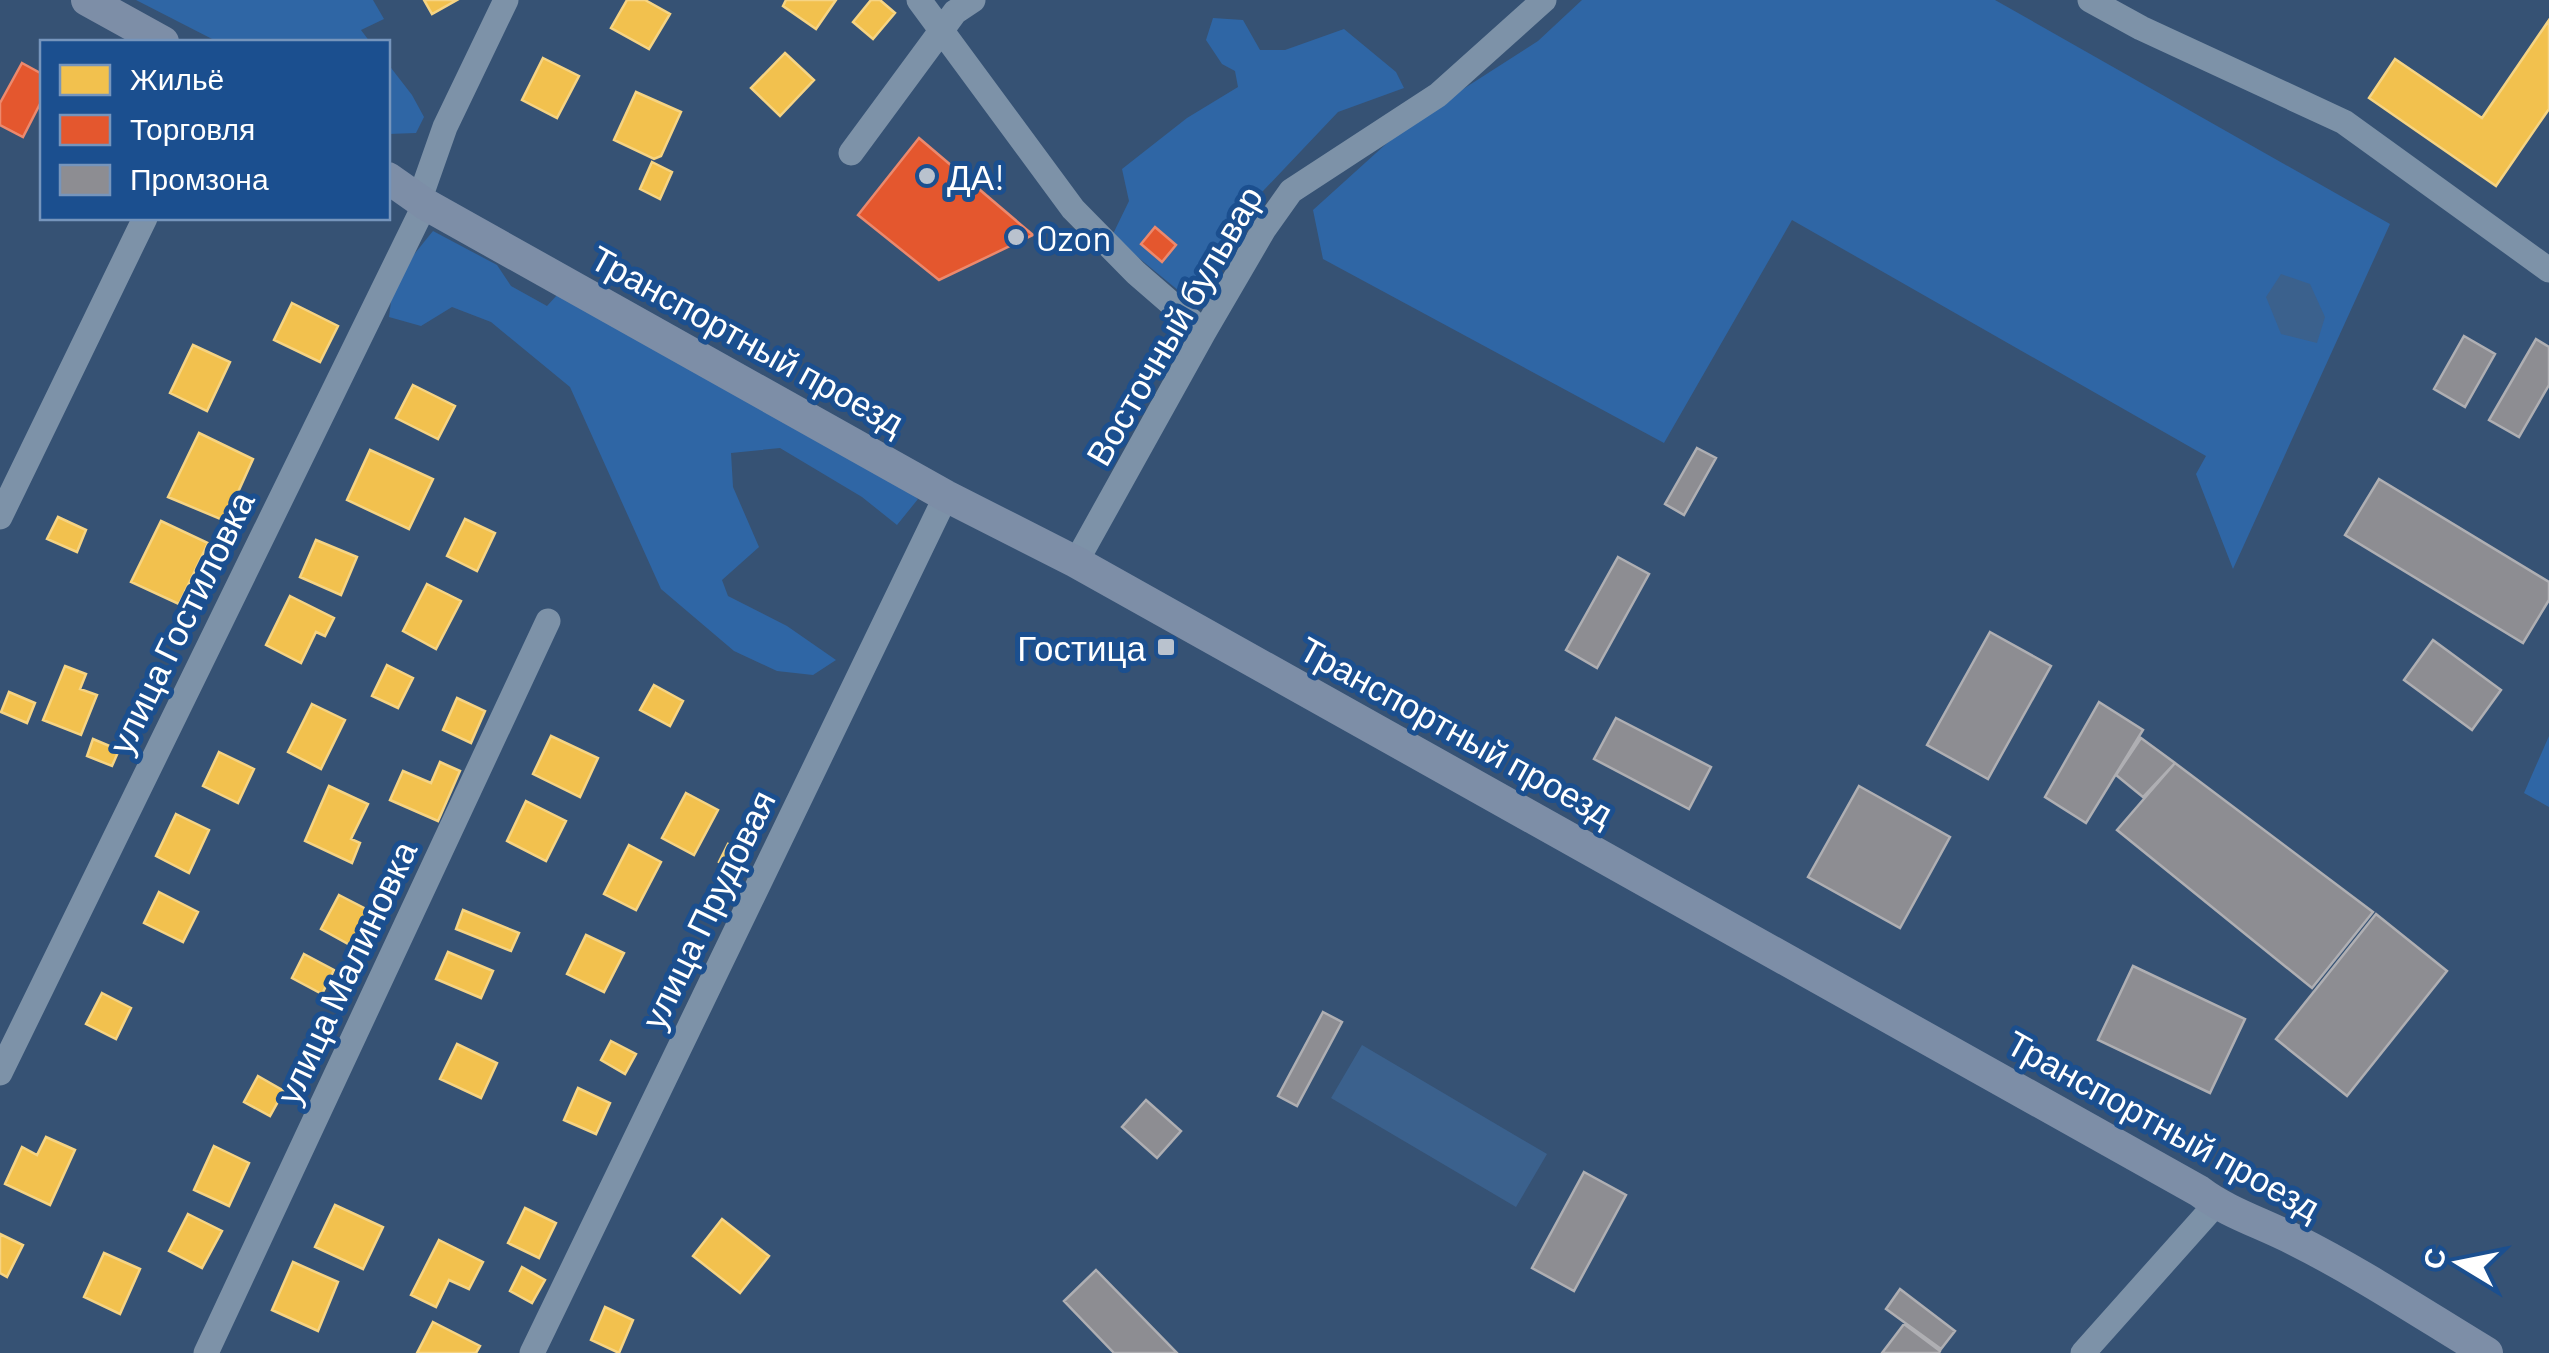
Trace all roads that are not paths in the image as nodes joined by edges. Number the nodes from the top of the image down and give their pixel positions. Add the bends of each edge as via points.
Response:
1 (87, 0) edge
2 (506, 0) edge
3 (918, 0) edge
4 (974, 0) edge
5 (1544, 0) edge
6 (2090, 0) edge
7 (942, 32) junction
8 (158, 40) edge
9 (851, 153) dead end
10 (390, 179) edge
11 (423, 201) junction
12 (144, 220) edge
13 (2549, 270) edge
14 (1204, 332) junction
15 (946, 496) junction
16 (0, 517) edge
17 (1076, 562) junction
18 (548, 621) dead end
19 (0, 1073) edge
20 (2216, 1204) junction
21 (206, 1353) edge
22 (532, 1353) edge
23 (2083, 1353) edge
24 (2487, 1353) edge

1 - 8 main road
2 - 11 street, улица Гостиловка via 445,127
3 - 7 street
4 - 7 street
5 - 14 street, Восточный бульвар via 1438,95 1291,191
6 - 13 street via 2344,122
7 - 9 street
7 - 14 street via 1073,209
10 - 11 main road, Транспортный проезд
11 - 15 main road, Транспортный проезд
11 - 19 street, улица Гостиловка
12 - 16 street
14 - 17 street, Восточный бульвар
15 - 17 main road, Транспортный проезд
15 - 22 street, улица Прудовая
17 - 20 main road, Транспортный проезд
18 - 21 street, улица Малиновка
20 - 23 street
20 - 24 main road, Транспортный проезд via 2291,1238

